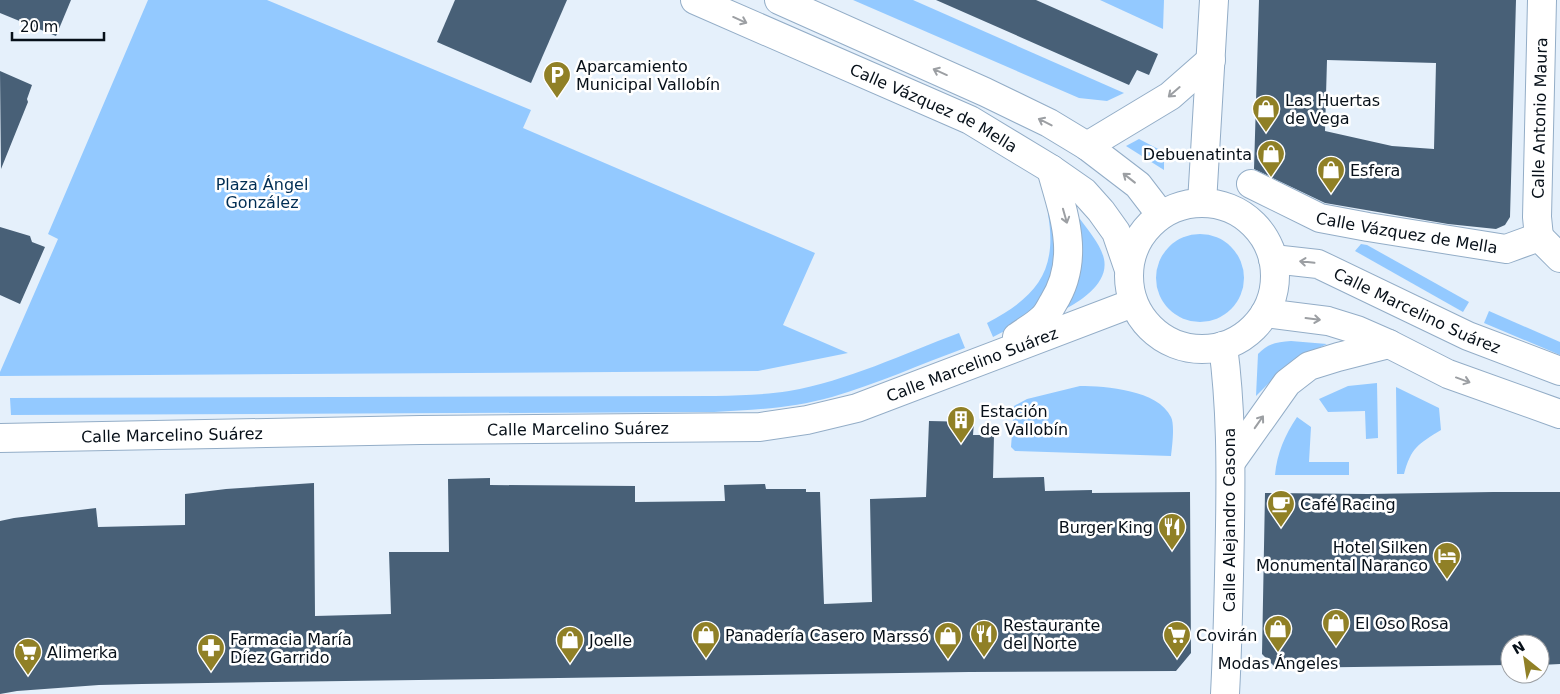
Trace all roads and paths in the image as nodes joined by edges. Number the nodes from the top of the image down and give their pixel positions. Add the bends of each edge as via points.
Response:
1 (696, 0) edge
2 (779, 0) edge
3 (1214, 0) edge
4 (1542, 0) edge
5 (1211, 60) junction
6 (1087, 146) junction
7 (1052, 169) junction
8 (1251, 184) dead end
9 (1202, 203) junction
10 (1161, 215) junction
11 (1538, 237) junction
12 (1560, 258) edge
13 (1274, 259) junction
14 (1128, 267) junction
15 (1133, 303) junction
16 (1265, 313) junction
17 (1389, 344) junction
18 (1223, 346) junction
19 (985, 359) junction
20 (1560, 372) edge
21 (1560, 414) edge
22 (0, 438) edge
23 (1231, 462) junction
24 (1225, 694) edge

1 -> 7 street, Calle Vázquez de Mella via 970,120
6 -> 2 street, Calle Vázquez de Mella via 1049,123 985,92
3 - 5 street
4 - 11 street, Calle Antonio Maura
5 -> 6 street via 1170,96
5 - 9 street
10 -> 6 street, Calle Vázquez de Mella via 1138,185
7 - 14 street, Calle Vázquez de Mella via 1084,192 1101,211 1116,232
7 -> 19 street via 1068,226 1067,270 1058,295 1043,318
8 - 11 street, Calle Vázquez de Mella via 1320,218 1368,227 1506,249
9 - 10 street via 1181,206
9 - 13 street via 1222,205 1240,213 1267,241
10 - 14 street via 1145,229 1134,247
11 - 12 street
13 - 16 street via 1276,278
20 -> 13 street, Calle Marcelino Suárez via 1468,336 1318,264
14 - 15 street via 1128,286
15 - 18 street via 1144,322 1160,337 1180,347 1201,350
15 - 19 street, Calle Marcelino Suárez
16 -> 17 street via 1328,321
16 - 18 street via 1247,334
17 -> 21 street via 1448,374
23 -> 17 street via 1287,383 1309,366
18 - 23 street, Calle Alejandro Casona
19 - 22 street, Calle Marcelino Suárez via 857,408 760,427
23 - 24 street, Calle Alejandro Casona

